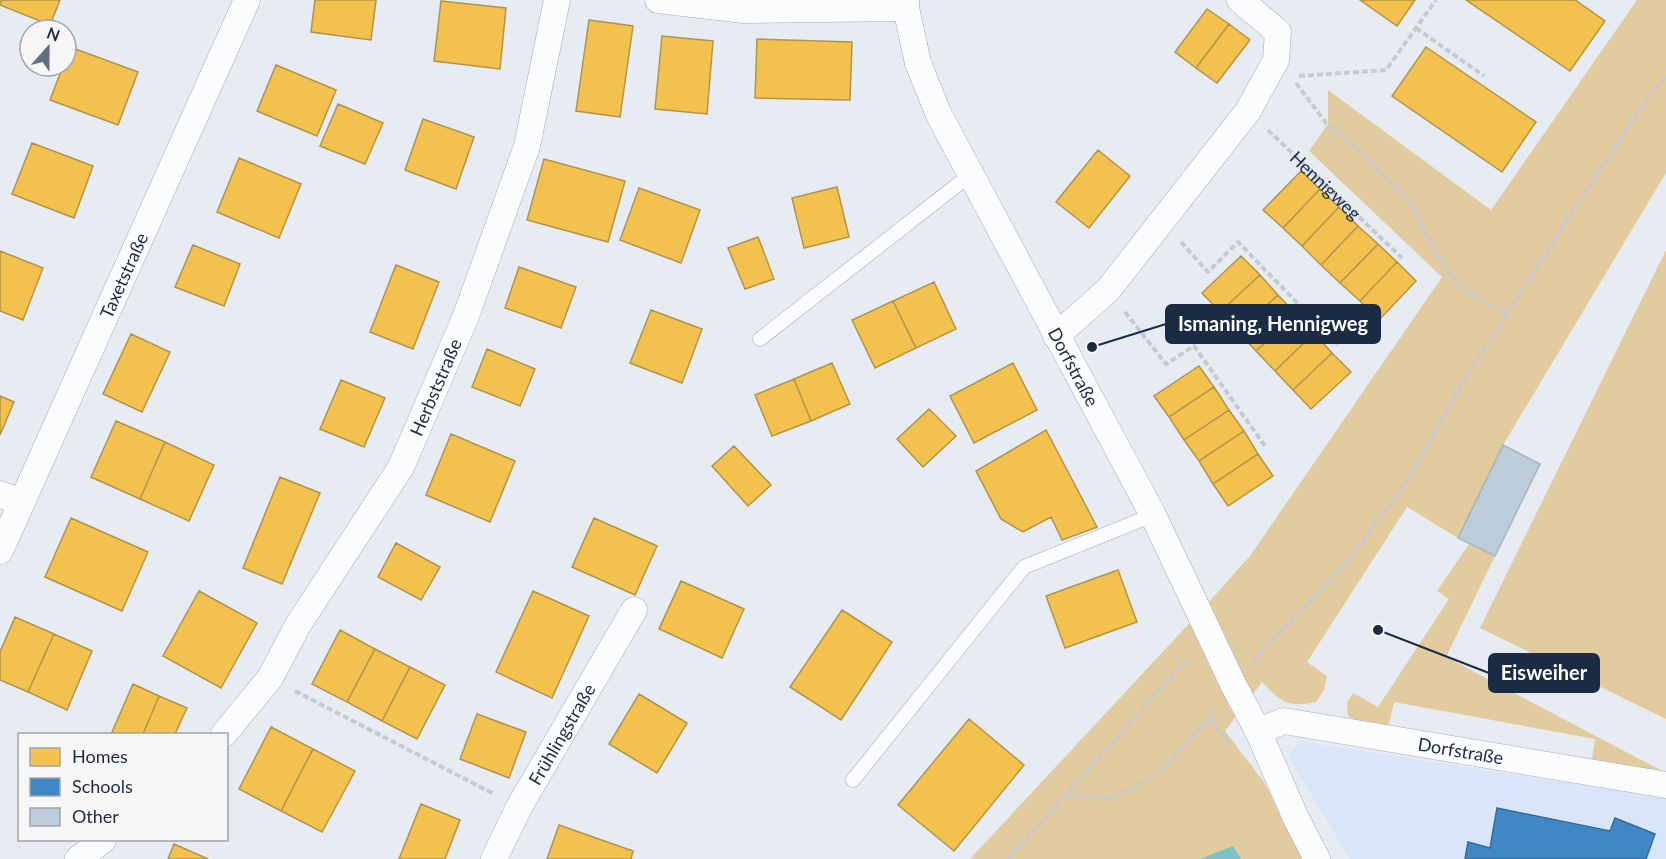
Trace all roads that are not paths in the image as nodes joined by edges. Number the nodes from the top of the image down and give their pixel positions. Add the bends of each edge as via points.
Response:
1 (247, 0) edge
2 (557, 0) edge
3 (658, 0) edge
4 (1240, 0) edge
5 (906, 4) edge
6 (970, 175) junction
7 (1056, 336) junction
8 (760, 339) dead end
9 (10, 499) edge
10 (1153, 515) junction
11 (0, 550) edge
12 (634, 610) dead end
13 (1258, 731) junction
14 (226, 733) edge
15 (853, 780) dead end
16 (1666, 785) edge
17 (101, 841) edge
18 (78, 859) edge
19 (494, 859) edge
20 (1317, 859) edge

1 - 9 street, Taxetstraße
2 - 14 street, Herbststraße via 527,146 466,316 401,467 298,626 270,678
3 - 5 street via 744,10
4 - 7 street via 1278,32 1276,60 1248,111 1108,290
5 - 6 street, Dorfstraße via 918,63
6 - 7 street, Dorfstraße
6 - 8 lane
7 - 10 street, Dorfstraße
9 - 11 street, Taxetstraße
10 - 13 street, Dorfstraße
10 - 15 lane via 1024,567
12 - 19 street, Frühlingstraße via 519,807
13 - 16 street, Dorfstraße via 1284,721
13 - 20 street, Dorfstraße
17 - 18 street

